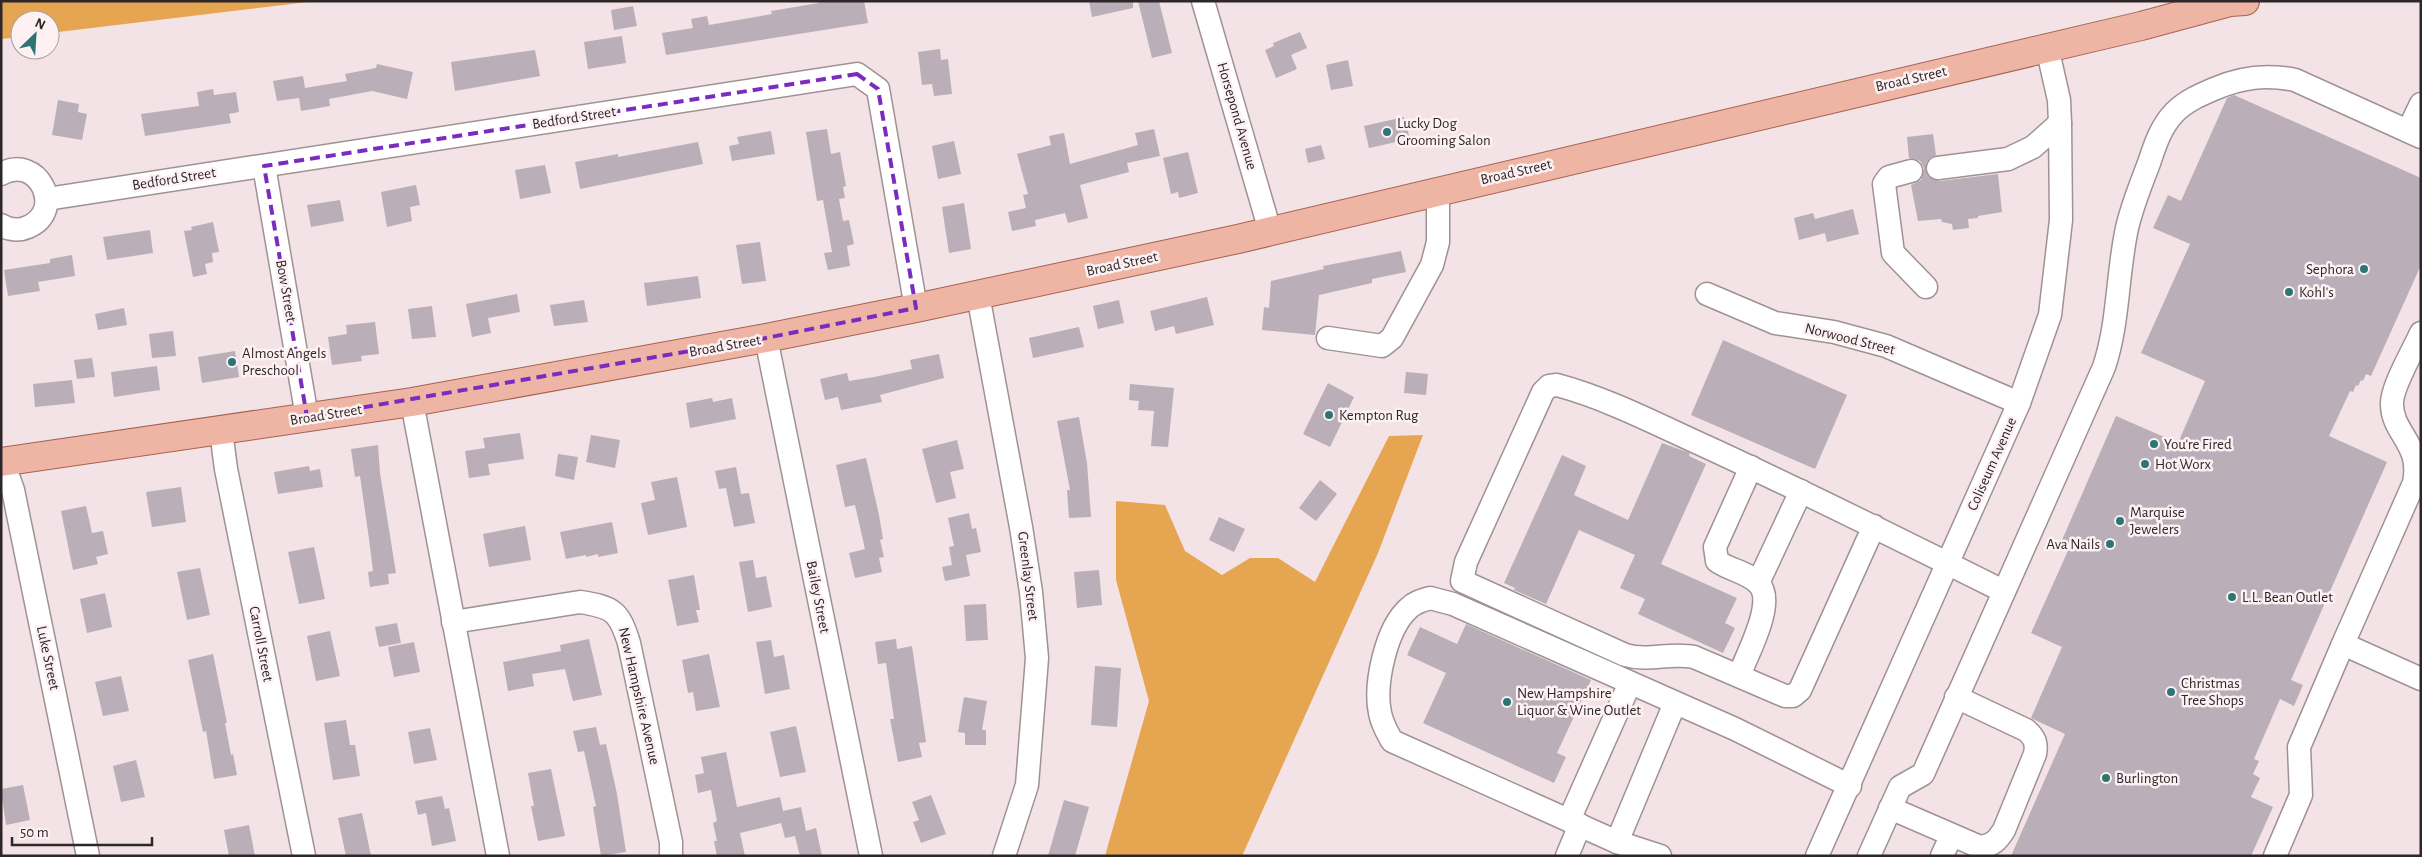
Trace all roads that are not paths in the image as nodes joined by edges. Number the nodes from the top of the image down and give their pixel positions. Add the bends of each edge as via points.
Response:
1 (1203, 1) edge
2 (2236, 2) edge
3 (2047, 48) junction
4 (2421, 104) edge
5 (2060, 123) junction
6 (2414, 134) edge
7 (264, 166) junction
8 (1938, 168) dead end
9 (1911, 171) dead end
10 (1, 174) edge
11 (1438, 191) junction
12 (47, 198) junction
13 (1, 225) edge
14 (1270, 231) junction
15 (1926, 286) dead end
16 (1707, 294) dead end
17 (978, 295) junction
18 (916, 308) junction
19 (2421, 333) edge
20 (766, 338) junction
21 (1328, 338) dead end
22 (412, 402) junction
23 (2019, 403) junction
24 (306, 417) junction
25 (221, 431) junction
26 (2, 462) edge
27 (1750, 467) junction
28 (1801, 492) junction
29 (1874, 526) junction
30 (1948, 562) junction
31 (1462, 581) junction
32 (1758, 583) junction
33 (2003, 590) junction
34 (1453, 604) junction
35 (453, 622) junction
36 (2343, 644) junction
37 (1739, 676) junction
38 (2421, 679) edge
39 (1630, 683) junction
40 (1956, 698) junction
41 (1675, 703) junction
42 (1850, 786) junction
43 (1890, 808) junction
44 (1574, 823) junction
45 (1617, 842) junction
46 (1947, 846) edge
47 (88, 856) edge
48 (304, 856) edge
49 (498, 856) edge
50 (672, 856) edge
51 (871, 856) edge
52 (1004, 856) edge
53 (1567, 856) edge
54 (1660, 856) edge
55 (1817, 856) edge
56 (1869, 856) edge
57 (2275, 856) edge

1 - 14 street, Horsepond Avenue
2 - 3 main road, Broad Street
3 - 5 street, Coliseum Avenue via 2059,100
3 - 11 main road, Broad Street
4 - 6 street
5 - 8 street via 2034,147 2008,159
5 - 23 street, Coliseum Avenue via 2061,220 2054,293 2039,352
6 - 33 street via 2295,80 2277,76 2263,75 2223,86 2192,99 2175,112 2159,135 2127,228 2112,337 2104,367
7 - 12 street, Bedford Street
7 - 18 street, Bedford Street via 857,74 878,89
7 - 24 street, Bow Street
9 - 15 street via 1888,177 1884,184 1893,253
10 - 12 street via 15,169 33,174 40,181
11 - 14 main road, Broad Street
11 - 21 street via 1438,242 1432,265 1392,338 1382,346
12 - 13 street via 41,218 33,224 14,229
14 - 17 main road, Broad Street
16 - 23 street, Norwood Street via 1775,322 1834,332 1886,346
17 - 18 main road, Broad Street
17 - 52 street, Greenlay Street via 1022,527 1037,658 1027,785
18 - 20 main road, Broad Street
19 - 36 street via 2394,392 2392,404 2395,418 2413,450 2417,470 2414,482
20 - 22 main road, Broad Street
20 - 51 street, Bailey Street
22 - 24 main road, Broad Street
22 - 35 street
23 - 30 street, Coliseum Avenue
24 - 25 main road, Broad Street
25 - 26 main road, Broad Street
25 - 48 street, Carroll Street
26 - 47 street, Luke Street via 13,490
27 - 28 street
27 - 31 street via 1617,406 1568,388 1549,386 1543,392 1466,562
27 - 32 street via 1714,555 1723,565
28 - 29 street
28 - 32 street
29 - 30 street
29 - 37 street via 1800,690 1793,696 1785,696
30 - 33 street
30 - 42 street, Coliseum Avenue
31 - 34 street
31 - 37 street via 1625,656 1644,660 1680,654
32 - 37 street via 1764,593 1764,612
33 - 40 street
34 - 39 street
34 - 44 street via 1430,598 1419,602 1410,607 1396,626 1383,660 1378,692 1379,712 1392,742
35 - 49 street
35 - 50 street, New Hampshire Avenue via 580,602 611,610 622,622 629,644
36 - 38 street
36 - 57 street via 2299,747 2301,795
39 - 41 street
39 - 44 street
40 - 43 street via 1924,774 1900,787
40 - 46 street via 2026,730 2036,744 2035,754 1998,840 1990,846
41 - 42 street
41 - 45 street
42 - 55 street, Coliseum Avenue
43 - 46 street
43 - 56 street
44 - 45 street
44 - 53 street
45 - 54 street

